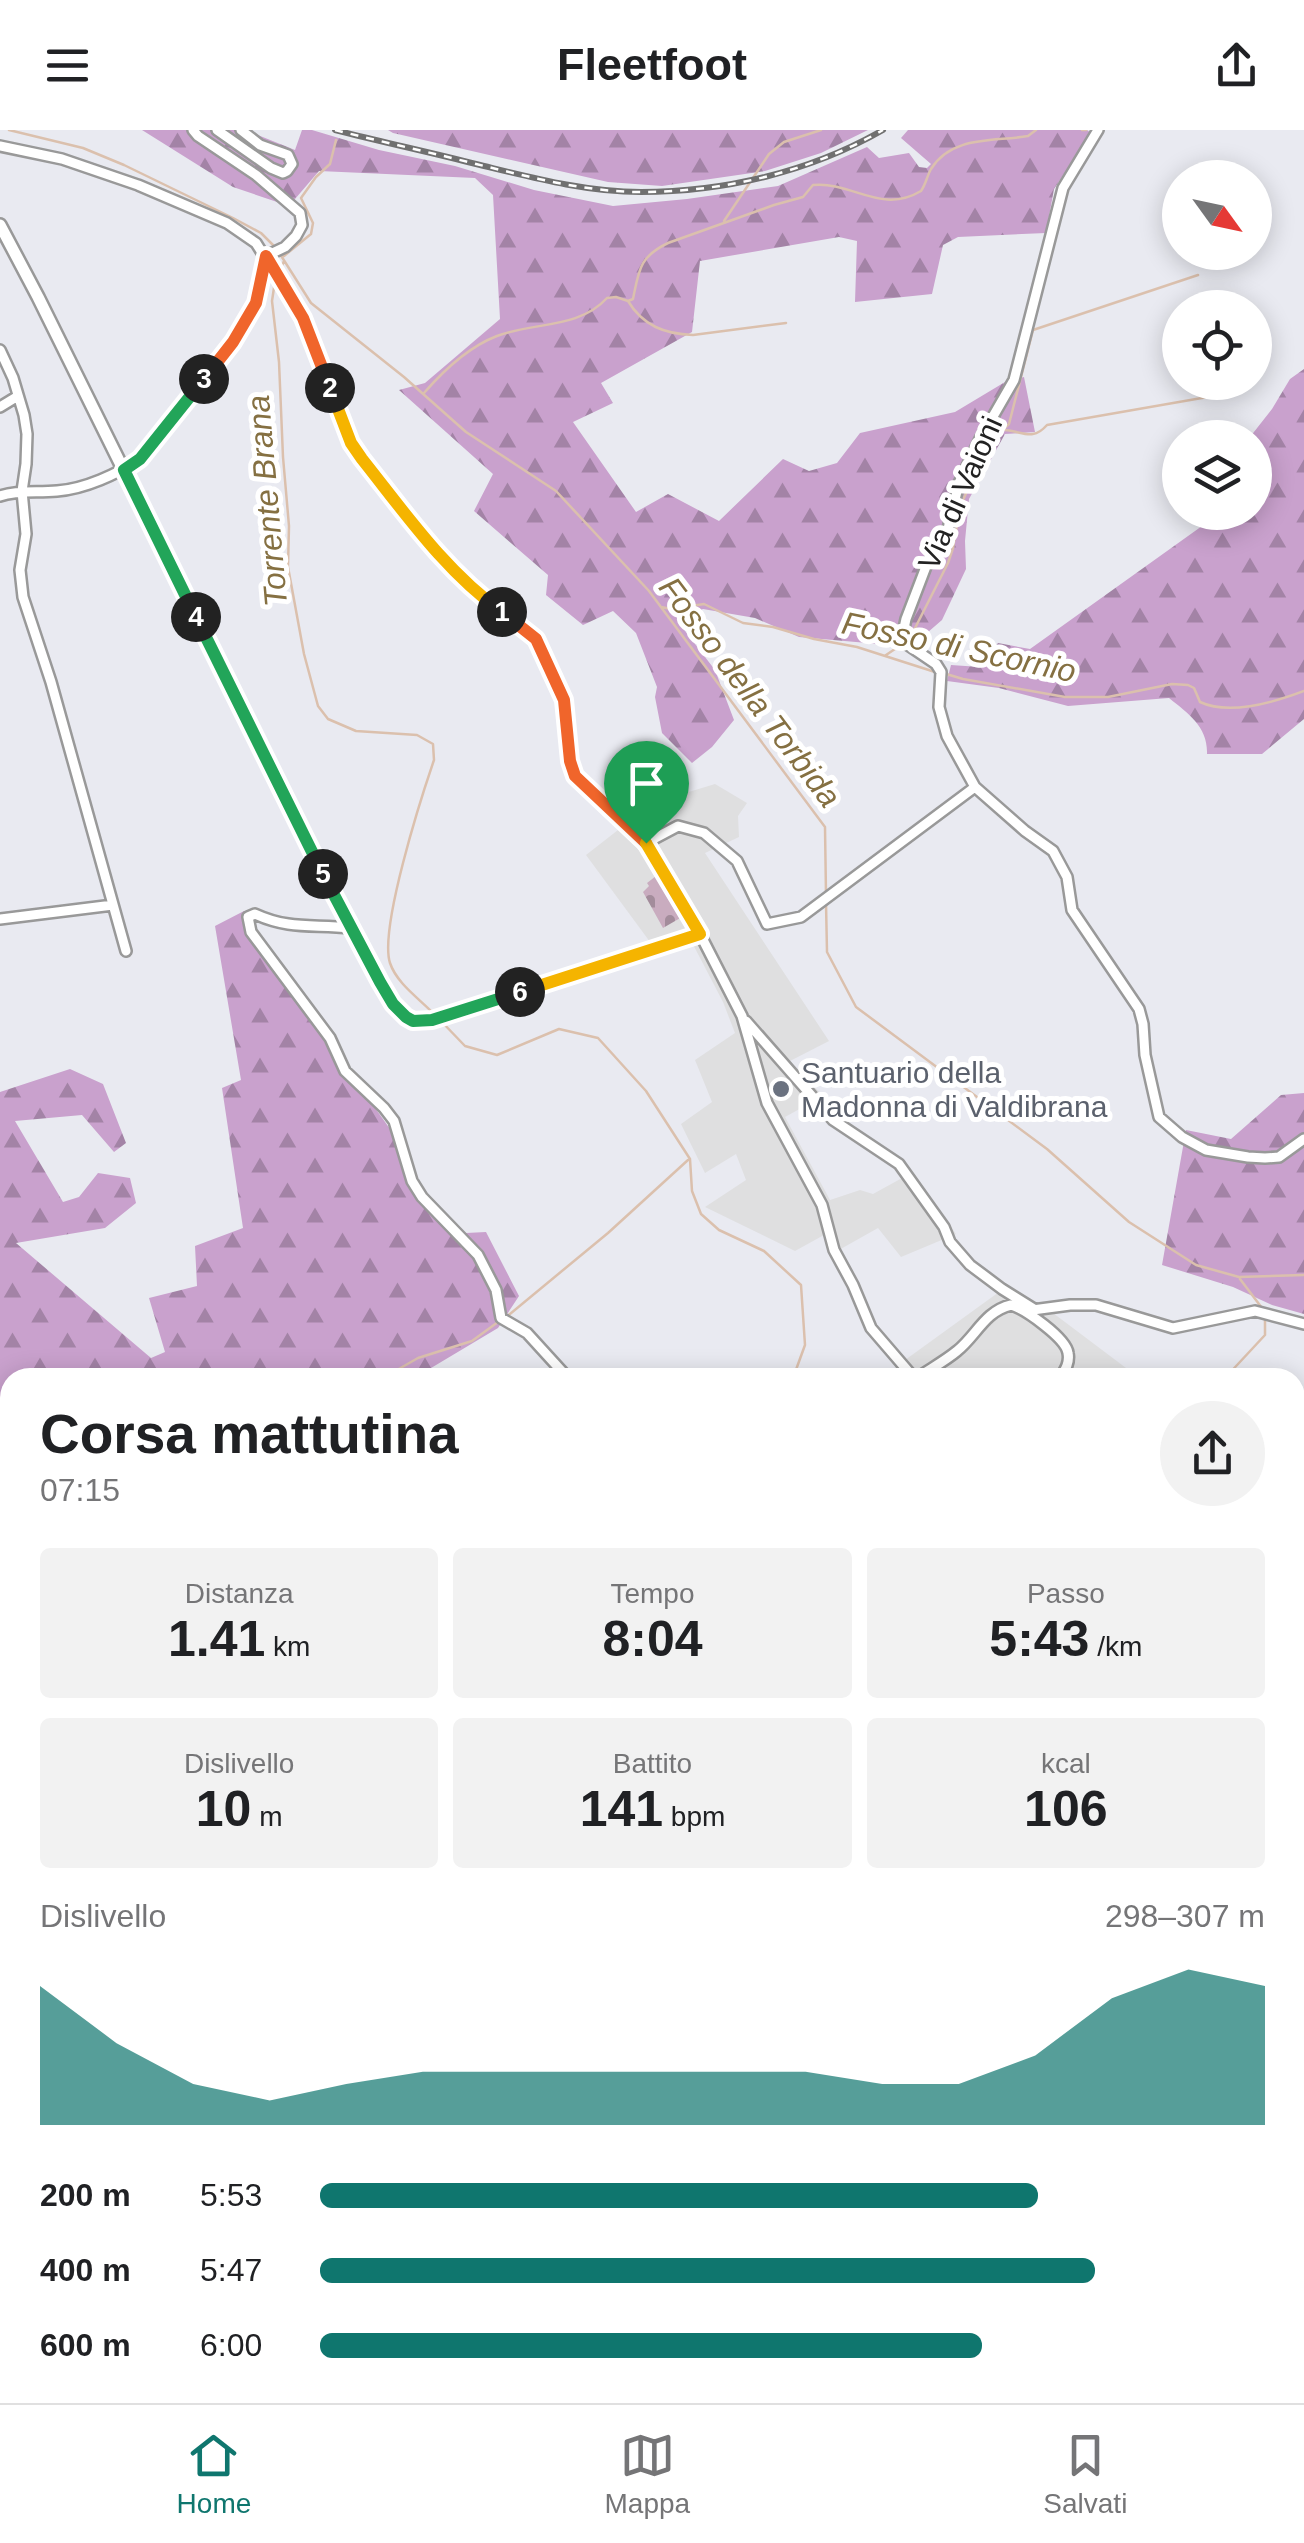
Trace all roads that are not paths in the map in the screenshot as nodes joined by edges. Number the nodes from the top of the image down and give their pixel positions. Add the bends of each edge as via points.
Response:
1 (193, 130) edge
2 (217, 130) edge
3 (241, 130) edge
4 (1098, 130) edge
5 (0, 146) edge
6 (0, 225) edge
7 (266, 256) junction
8 (0, 350) edge
9 (18, 396) junction
10 (0, 407) edge
11 (124, 470) junction
12 (22, 491) junction
13 (0, 496) edge
14 (975, 788) junction
15 (646, 843) junction
16 (113, 905) junction
17 (0, 918) edge
18 (350, 928) junction
19 (700, 934) junction
20 (126, 951) dead end
21 (742, 1016) junction
22 (1304, 1139) edge
23 (1029, 1310) junction
24 (1304, 1324) edge
25 (560, 1368) edge
26 (906, 1368) edge
27 (930, 1368) edge
28 (1065, 1368) edge

1 - 7 street via 296,208 300,230
2 - 3 street via 276,171 290,168 288,155
4 - 14 street, Via di Vaioni via 1064,188 1014,380 960,483 947,534 927,564 903,634 941,672 939,707
5 - 7 street via 138,185 227,223
6 - 11 street
7 - 11 street via 256,303 233,342 140,459
7 - 15 street via 303,318 354,448 458,575 536,639 564,700 575,776
8 - 9 street
9 - 10 street
9 - 12 street via 26,434
11 - 12 street via 60,492
11 - 18 street
12 - 13 street
12 - 16 street via 23,597
14 - 15 street via 801,917 767,924 737,860 704,833 678,826
14 - 22 street, Via di Vaioni via 1053,851 1068,877 1072,910 1140,1010 1159,1117 1206,1150 1248,1158 1279,1156
15 - 19 street
16 - 17 street
16 - 20 street
18 - 19 street via 398,1011 413,1021
18 - 25 street via 248,916 252,932 330,1038 345,1071 394,1121 412,1180 478,1255 496,1290 500,1318 528,1333
19 - 21 street
21 - 23 street via 826,1112 903,1168 970,1265
21 - 26 street via 767,1103 822,1205 834,1250 871,1328
23 - 24 street via 1096,1304 1173,1328 1254,1311
23 - 27 street via 997,1310
23 - 28 street via 1065,1344

